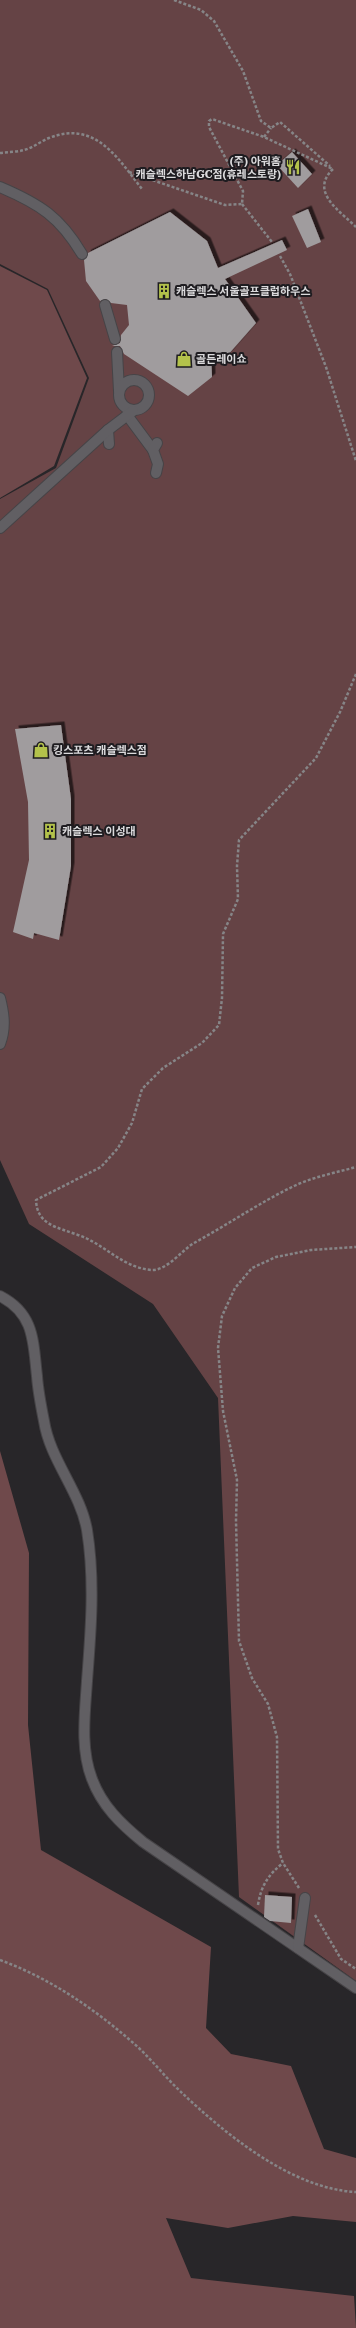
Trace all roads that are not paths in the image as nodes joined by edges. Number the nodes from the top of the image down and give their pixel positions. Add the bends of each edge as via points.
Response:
1 (0, 188) edge
2 (82, 254) dead end
3 (105, 305) dead end
4 (115, 339) dead end
5 (117, 352) dead end
6 (119, 391) junction
7 (130, 413) junction
8 (108, 430) junction
9 (109, 444) dead end
10 (156, 473) dead end
11 (0, 528) edge
12 (0, 998) edge
13 (0, 1044) edge
14 (0, 1296) edge
15 (305, 1898) road end
16 (298, 1948) junction
17 (356, 1988) edge

1 - 2 lane via 48,212 69,232
3 - 4 lane
5 - 6 lane
6 - 7 lane via 119,401
6 - 7 lane via 130,381 140,381 147,388 148,402 141,409
7 - 8 lane
7 - 10 lane via 155,446 158,464
8 - 9 lane
8 - 11 lane
12 - 13 lane via 4,1012 4,1033
14 - 16 lane via 22,1312 30,1328 44,1423 58,1462 77,1498 87,1529 92,1598 84,1734 86,1761 92,1779 103,1803 120,1823 143,1842
15 - 16 lane
16 - 17 lane

